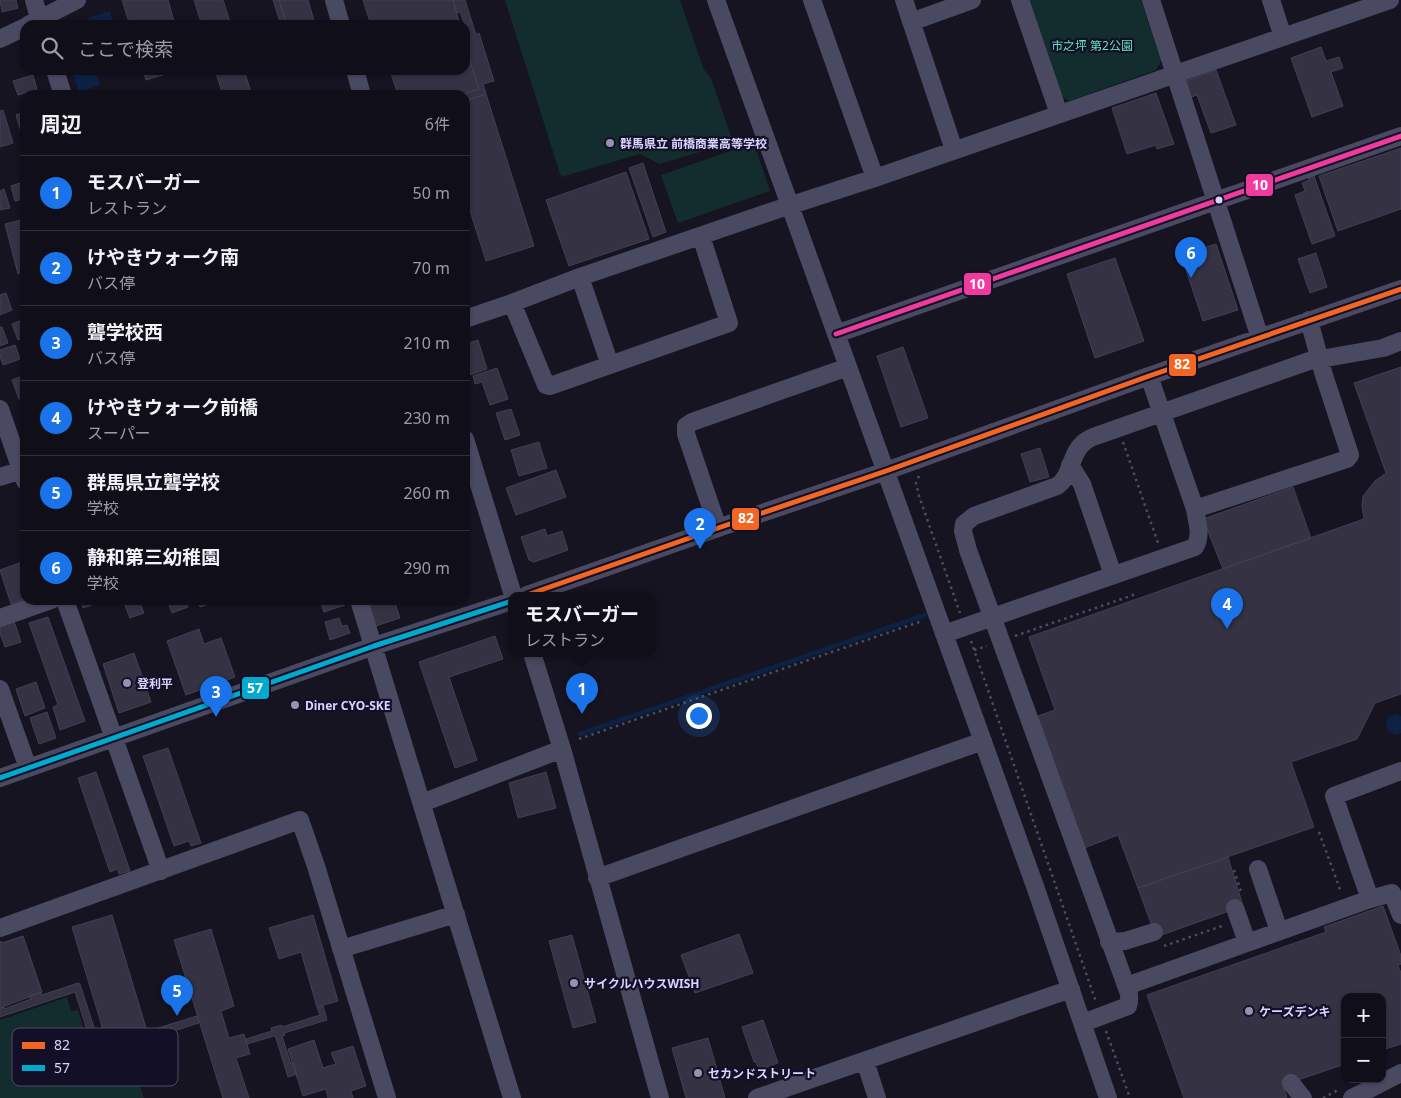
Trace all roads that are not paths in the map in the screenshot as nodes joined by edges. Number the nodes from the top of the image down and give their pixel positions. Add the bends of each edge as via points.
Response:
1 (34, 0) edge
2 (77, 0) edge
3 (334, 0) edge
4 (716, 0) edge
5 (812, 0) edge
6 (904, 0) edge
7 (972, 0) edge
8 (1020, 0) edge
9 (1151, 0) edge
10 (1271, 0) edge
11 (1390, 0) edge
12 (34, 20) edge
13 (41, 20) edge
14 (340, 20) edge
15 (911, 22) junction
16 (20, 31) edge
17 (1283, 37) junction
18 (0, 40) edge
19 (1175, 74) junction
20 (57, 75) edge
21 (356, 75) edge
22 (61, 90) edge
23 (360, 90) edge
24 (1059, 114) junction
25 (1401, 136) edge
26 (954, 150) junction
27 (875, 178) junction
28 (1216, 201) junction
29 (790, 206) junction
30 (701, 236) junction
31 (580, 277) junction
32 (1401, 289) edge
33 (512, 303) junction
34 (470, 317) edge
35 (1309, 320) junction
36 (836, 334) junction
37 (1260, 338) junction
38 (1401, 341) edge
39 (1320, 359) junction
40 (610, 365) junction
41 (848, 367) junction
42 (1149, 376) junction
43 (0, 409) edge
44 (1161, 413) junction
45 (470, 456) edge
46 (20, 462) edge
47 (1070, 465) junction
48 (886, 471) junction
49 (20, 474) edge
50 (0, 477) edge
51 (1195, 509) junction
52 (718, 528) junction
53 (1113, 575) junction
54 (512, 592) edge
55 (536, 592) edge
56 (508, 601) edge
57 (37, 605) edge
58 (67, 605) edge
59 (361, 605) edge
60 (993, 617) junction
61 (0, 618) edge
62 (944, 634) junction
63 (374, 646) junction
64 (533, 657) edge
65 (0, 689) edge
66 (114, 738) junction
67 (983, 741) junction
68 (562, 749) junction
69 (28, 768) junction
70 (1401, 771) edge
71 (0, 778) edge
72 (422, 804) junction
73 (1258, 869) dead end
74 (161, 871) junction
75 (597, 878) junction
76 (1396, 891) edge
77 (1370, 899) junction
78 (1239, 908) road end
79 (456, 914) junction
80 (1401, 915) edge
81 (0, 928) edge
82 (1279, 931) junction
83 (1159, 939) road end
84 (1247, 942) junction
85 (1111, 947) junction
86 (341, 948) junction
87 (1071, 989) junction
88 (1128, 991) junction
89 (1083, 1023) junction
90 (864, 1061) junction
91 (1401, 1073) edge
92 (1291, 1083) dead end
93 (764, 1097) edge
94 (387, 1098) edge
95 (512, 1098) edge
96 (660, 1098) edge
97 (877, 1098) edge
98 (1108, 1098) edge
99 (1303, 1098) edge
100 (1352, 1098) edge

1 - 12 street
2 - 13 street
3 - 14 street
4 - 29 street
5 - 27 street
6 - 15 street
7 - 15 street
8 - 24 street
9 - 19 street
10 - 17 street
11 - 17 street
15 - 26 street
16 - 18 street
17 - 19 street
19 - 24 street
19 - 28 street
20 - 22 street
21 - 23 street
24 - 26 street
25 - 28 street
26 - 27 street
27 - 29 street
28 - 36 street
28 - 37 street
29 - 30 street
29 - 36 street
30 - 31 street
30 - 40 street via 729,323
31 - 33 street
31 - 40 street
32 - 35 street
33 - 34 street
33 - 40 street via 546,385
35 - 37 street
35 - 39 street
36 - 41 street
37 - 42 street
38 - 39 street via 1383,348
39 - 44 street
39 - 51 street via 1350,450 1347,459
41 - 48 street
41 - 52 street via 686,426
42 - 44 street
42 - 48 street
43 - 46 street
44 - 47 street via 1086,440
44 - 51 street
45 - 54 street
47 - 53 street via 1082,484
47 - 60 street via 1061,484 974,516 964,524 965,539
48 - 52 street
48 - 62 street
49 - 50 street
51 - 53 street via 1198,530 1195,547
52 - 55 street
53 - 60 street
56 - 63 street
57 - 61 street
58 - 66 street
59 - 63 street
60 - 62 street
60 - 85 street
62 - 67 street
63 - 66 street
63 - 72 street
64 - 68 street
65 - 69 street
66 - 69 street
66 - 74 street
67 - 75 street
67 - 87 street
68 - 72 street
68 - 75 street
69 - 71 street
70 - 77 street via 1334,796
72 - 79 street
73 - 82 street
74 - 81 street
74 - 86 street via 300,820
75 - 96 street
76 - 77 street
76 - 80 street
77 - 82 street
78 - 84 street
79 - 86 street
79 - 95 street
82 - 84 street
83 - 85 street via 1125,941
84 - 88 street via 1134,982
85 - 88 street
86 - 94 street
87 - 89 street
87 - 90 street
88 - 89 street via 1128,1006
89 - 98 street
90 - 93 street
90 - 97 street
91 - 100 street
92 - 99 street

